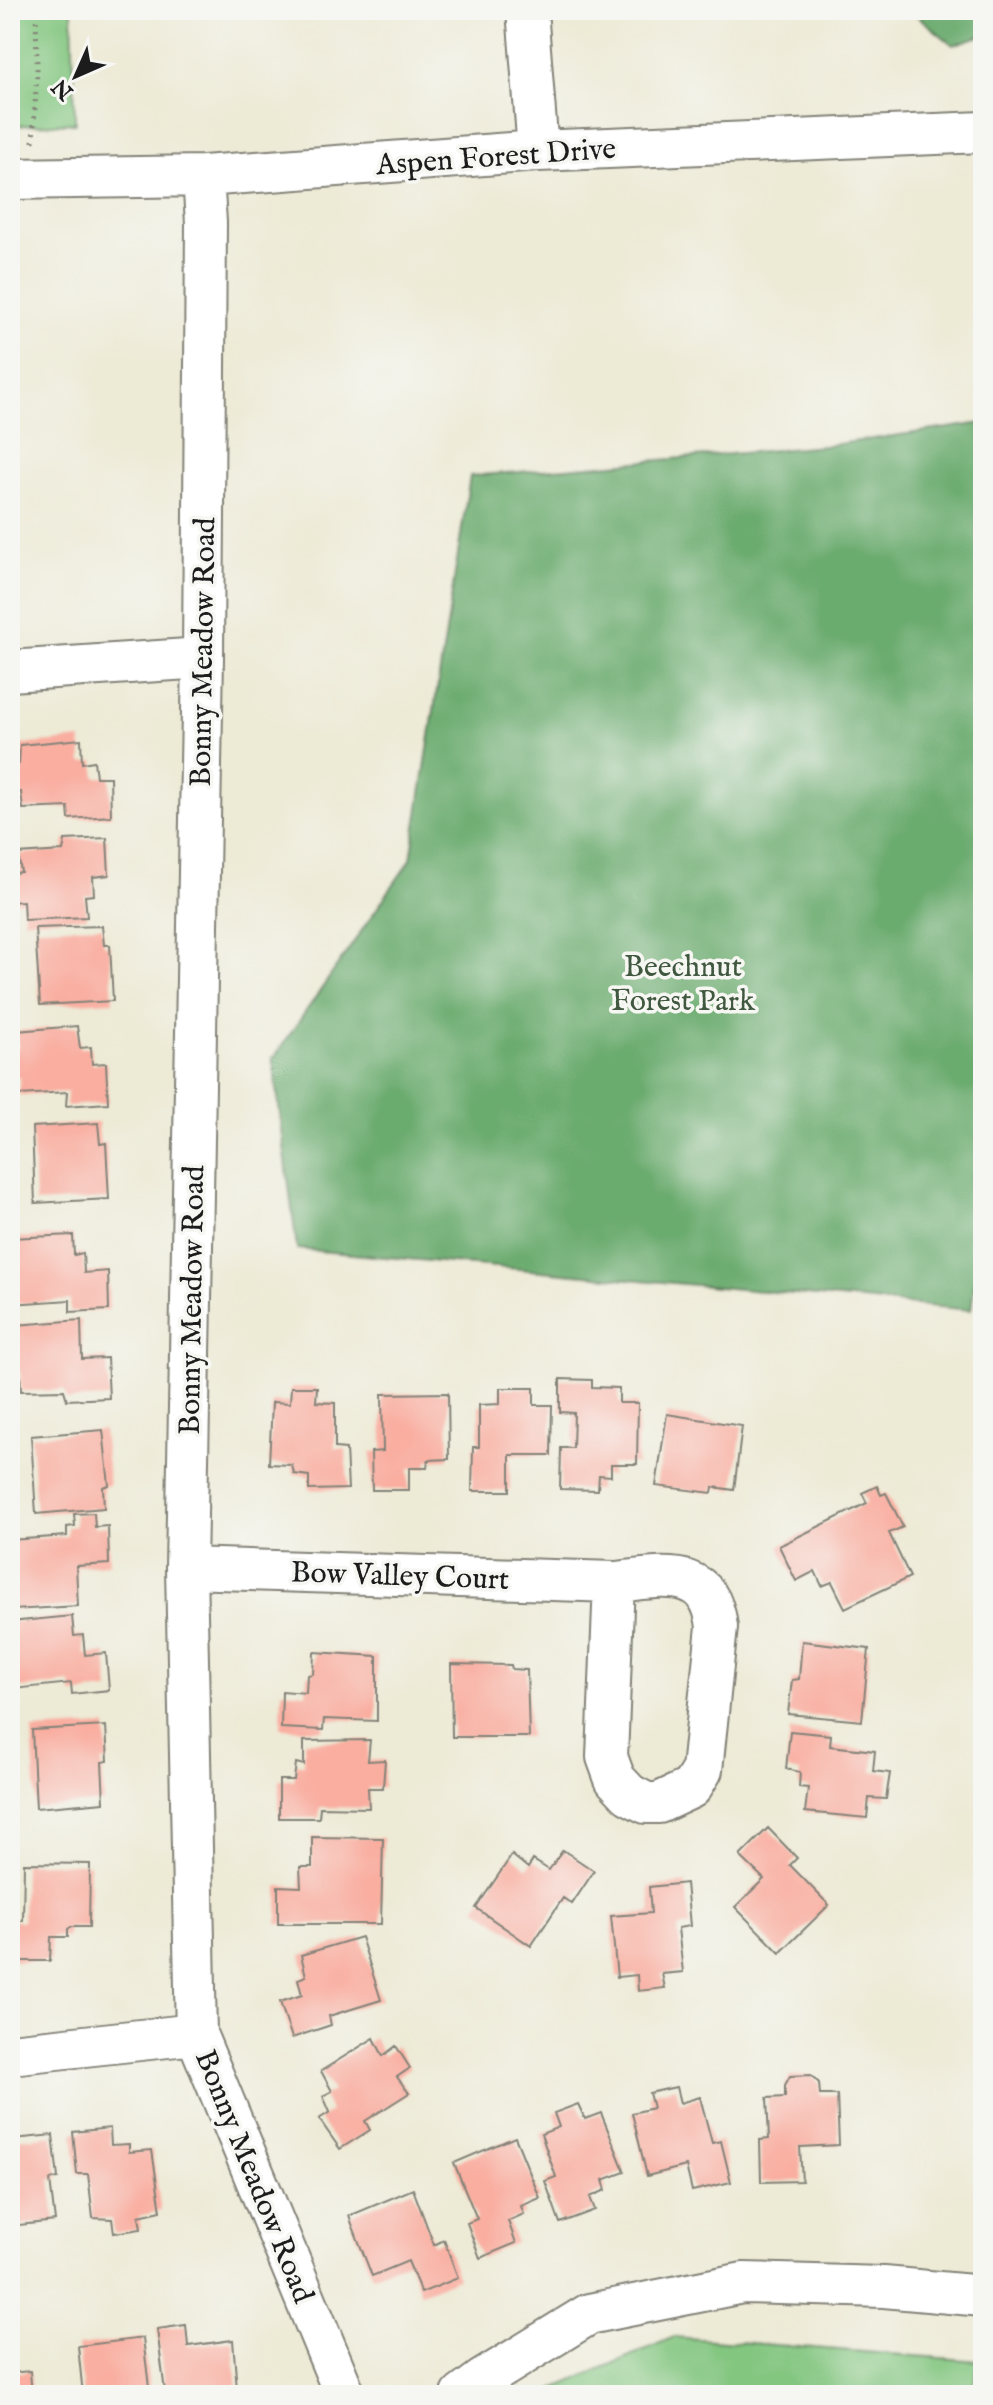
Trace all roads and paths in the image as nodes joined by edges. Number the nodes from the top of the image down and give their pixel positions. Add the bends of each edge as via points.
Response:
1 (36, 10) edge
2 (527, 10) edge
3 (983, 132) edge
4 (538, 151) junction
5 (203, 176) junction
6 (20, 179) edge
7 (203, 658) junction
8 (10, 671) edge
9 (186, 1568) junction
10 (614, 1582) junction
11 (196, 2034) junction
12 (10, 2054) edge
13 (983, 2296) edge
14 (345, 2395) edge
15 (462, 2395) edge

1 - 6 path via 37,70
2 - 4 street
3 - 4 street, Aspen Forest Drive
4 - 5 street, Aspen Forest Drive
5 - 6 street, Aspen Forest Drive
5 - 7 street, Bonny Meadow Road
7 - 8 street
7 - 9 street, Bonny Meadow Road
9 - 10 street, Bow Valley Court
9 - 11 street, Bonny Meadow Road
10 - 10 street, Bow Valley Court via 607,1757 615,1779 629,1794 659,1803 691,1788 702,1770 715,1609 709,1595 693,1582 674,1577
11 - 12 street
11 - 14 street, Bonny Meadow Road
13 - 15 street via 743,2283 589,2314

